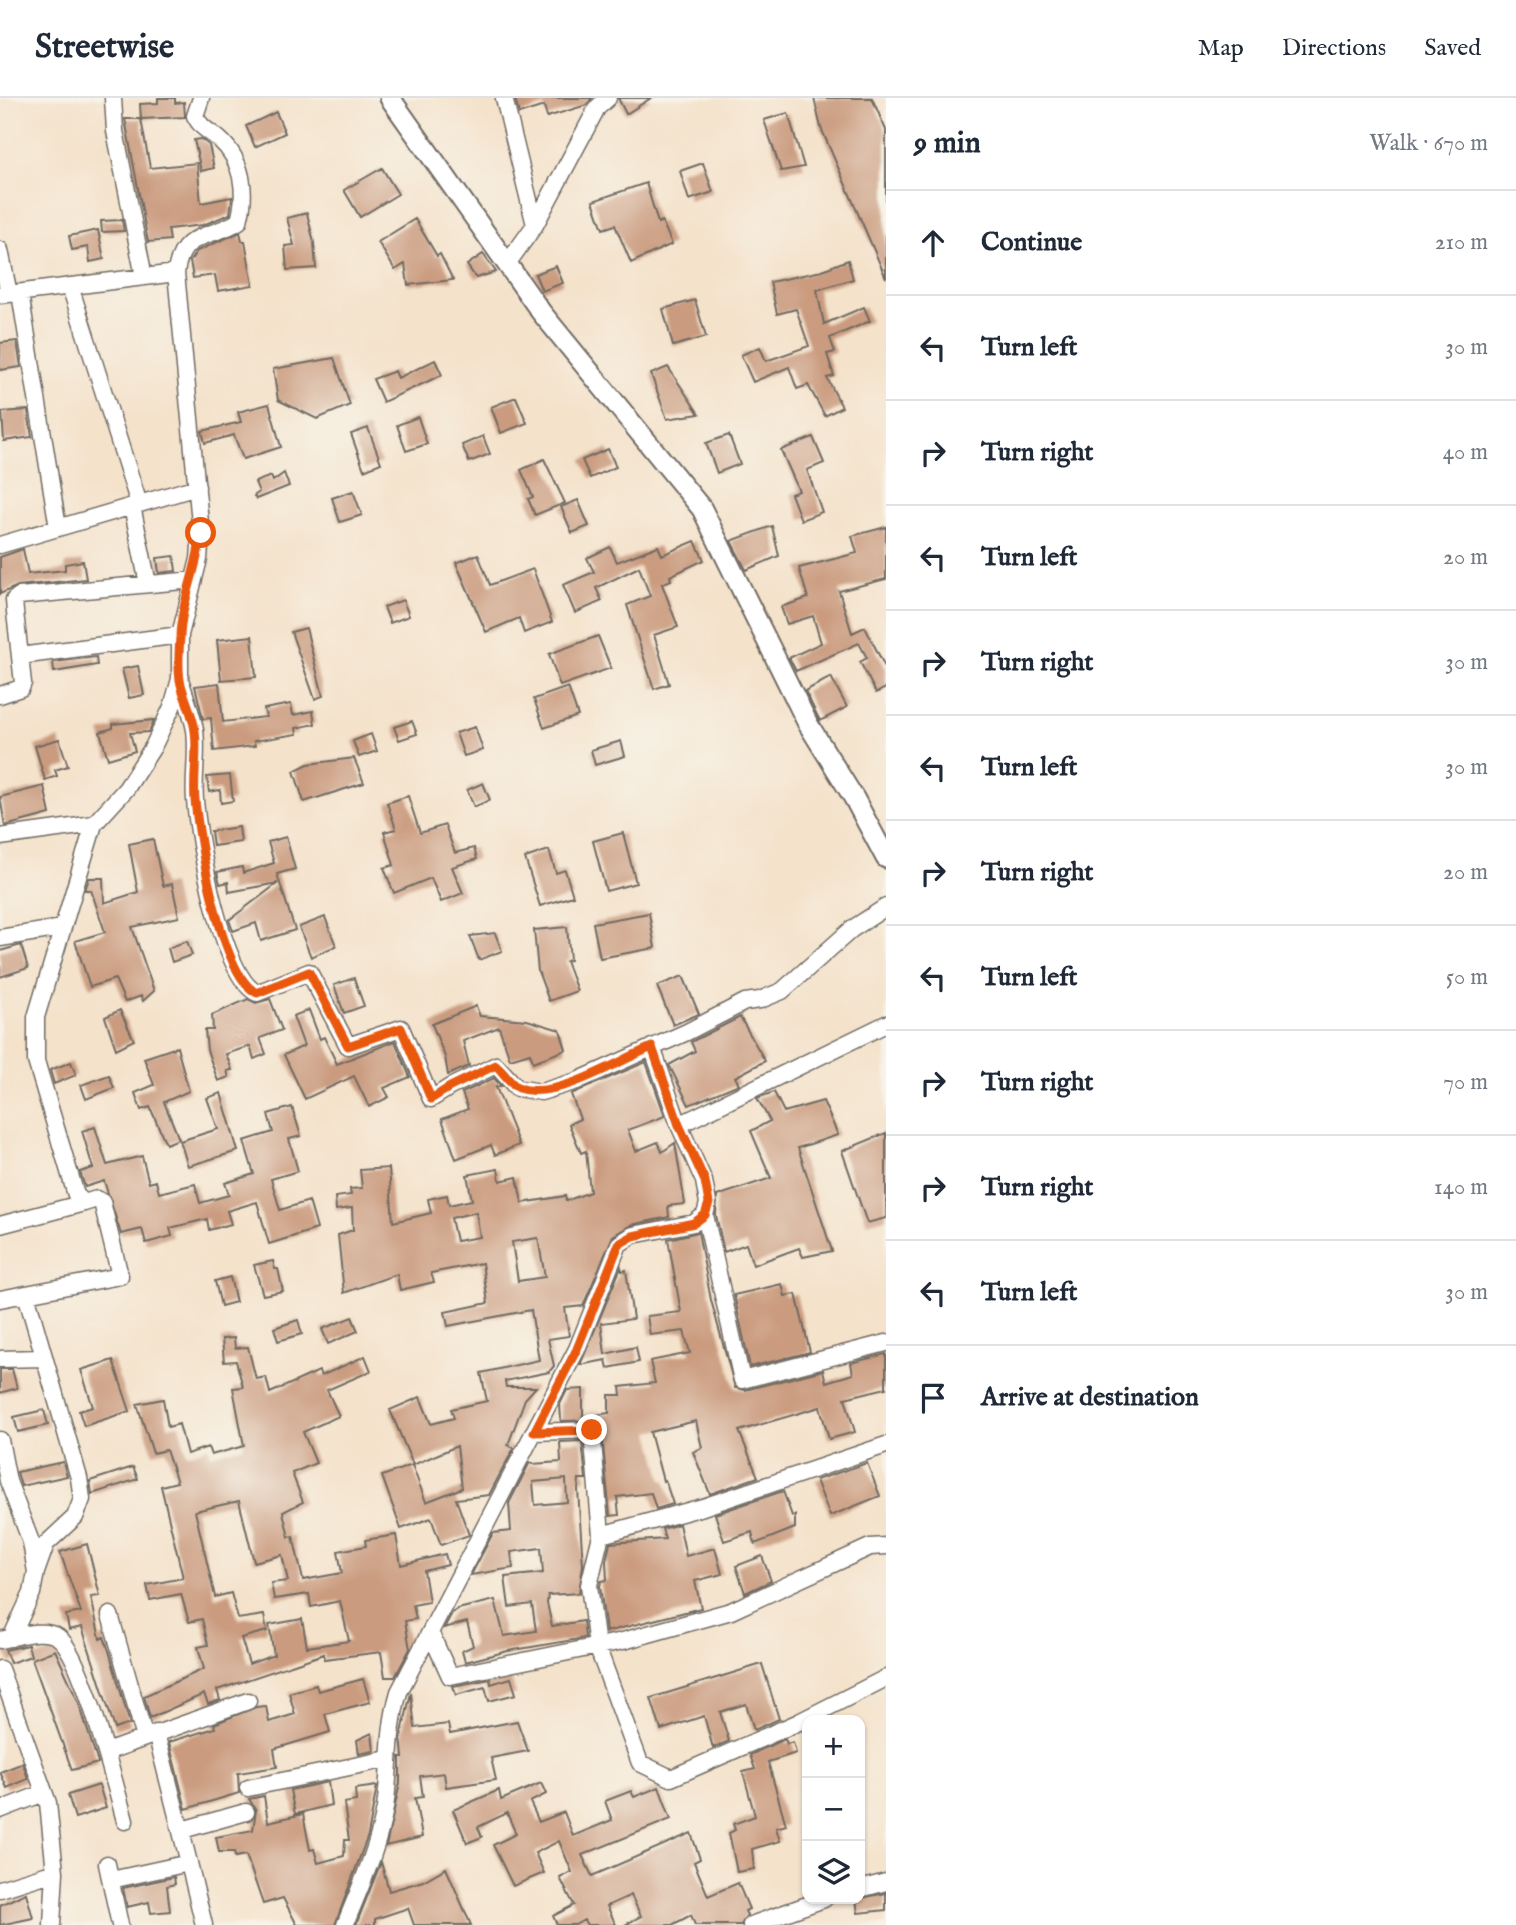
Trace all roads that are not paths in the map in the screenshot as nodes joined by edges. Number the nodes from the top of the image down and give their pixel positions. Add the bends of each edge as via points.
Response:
1 (113, 98) edge
2 (201, 98) edge
3 (390, 98) edge
4 (504, 98) edge
5 (599, 101) edge
6 (535, 225) junction
7 (0, 250) edge
8 (507, 264) junction
9 (176, 273) junction
10 (144, 277) junction
11 (71, 286) junction
12 (10, 294) edge
13 (197, 487) junction
14 (135, 505) junction
15 (58, 528) junction
16 (0, 545) edge
17 (194, 580) junction
18 (148, 584) junction
19 (180, 635) junction
20 (20, 656) junction
21 (180, 679) junction
22 (0, 695) edge
23 (94, 824) junction
24 (0, 837) edge
25 (886, 858) edge
26 (886, 907) edge
27 (62, 928) junction
28 (0, 938) edge
29 (886, 1024) edge
30 (652, 1047) junction
31 (679, 1125) junction
32 (84, 1203) junction
33 (705, 1215) junction
34 (0, 1225) edge
35 (26, 1294) junction
36 (0, 1299) edge
37 (886, 1343) edge
38 (44, 1358) junction
39 (0, 1359) edge
40 (534, 1432) junction
41 (0, 1440) edge
42 (886, 1445) edge
43 (3, 1464) edge
44 (601, 1535) junction
45 (886, 1546) edge
46 (36, 1572) junction
47 (110, 1615) dead end
48 (430, 1632) junction
49 (6, 1639) edge
50 (597, 1646) junction
51 (0, 1669) edge
52 (886, 1678) edge
53 (248, 1701) dead end
54 (150, 1735) junction
55 (106, 1752) junction
56 (388, 1759) junction
57 (248, 1788) dead end
58 (44, 1793) junction
59 (0, 1810) edge
60 (246, 1812) dead end
61 (125, 1821) dead end
62 (182, 1830) junction
63 (189, 1863) junction
64 (107, 1864) dead end
65 (55, 1872) junction
66 (111, 1880) junction
67 (886, 1882) edge
68 (865, 1888) edge
69 (0, 1889) edge
70 (810, 1904) edge
71 (52, 1925) edge
72 (120, 1925) edge
73 (204, 1925) edge
74 (345, 1925) edge
75 (751, 1925) edge

1 - 10 street via 115,131
2 - 9 street via 195,116 232,153 245,201 239,221 208,231 185,247
3 - 8 street
4 - 6 street
5 - 6 street
6 - 8 street
7 - 12 street
8 - 25 street via 600,388 702,509 808,724
9 - 10 street
9 - 13 street
10 - 11 street
11 - 12 street
11 - 14 street
12 - 15 street
13 - 14 street
13 - 17 street via 201,533
14 - 15 street
14 - 18 street
15 - 16 street
17 - 18 street
17 - 19 street
18 - 20 street via 19,596 14,600
19 - 20 street
19 - 21 street
20 - 22 street via 21,688
21 - 23 street via 153,747 126,789
21 - 30 street via 195,728 194,798 211,900 239,978 248,989 257,993 309,972 348,1046 401,1028 431,1099 496,1065 517,1088 541,1092
23 - 24 street
23 - 27 street
26 - 30 street via 852,929 782,991 745,1002
27 - 28 street
27 - 32 street via 36,1017 36,1061 76,1195
29 - 31 street
30 - 31 street
31 - 33 street via 705,1181 709,1203
32 - 34 street
32 - 35 street via 97,1199 104,1207 120,1276
33 - 37 street via 743,1380
33 - 40 street via 694,1223 633,1236 619,1244 577,1349
35 - 36 street
35 - 38 street
38 - 39 street
38 - 46 street via 82,1500 75,1517 46,1544
40 - 44 street via 592,1430
40 - 48 street
41 - 43 street
42 - 44 street via 703,1507
43 - 46 street via 31,1542
44 - 50 street via 589,1585
45 - 50 street via 870,1547 731,1611
46 - 49 street via 32,1593
47 - 54 street
48 - 50 street via 450,1676
48 - 56 street via 399,1692 390,1724
49 - 55 street via 31,1633 56,1635 63,1641
50 - 52 street via 640,1763 671,1778
51 - 58 street
53 - 54 street
54 - 55 street
54 - 62 street
55 - 61 street
56 - 57 street
56 - 74 street via 378,1842
58 - 59 street
58 - 65 street
60 - 62 street
62 - 63 street
63 - 66 street
63 - 73 street
64 - 66 street
65 - 69 street
65 - 71 street
66 - 72 street
67 - 68 street
70 - 75 street

